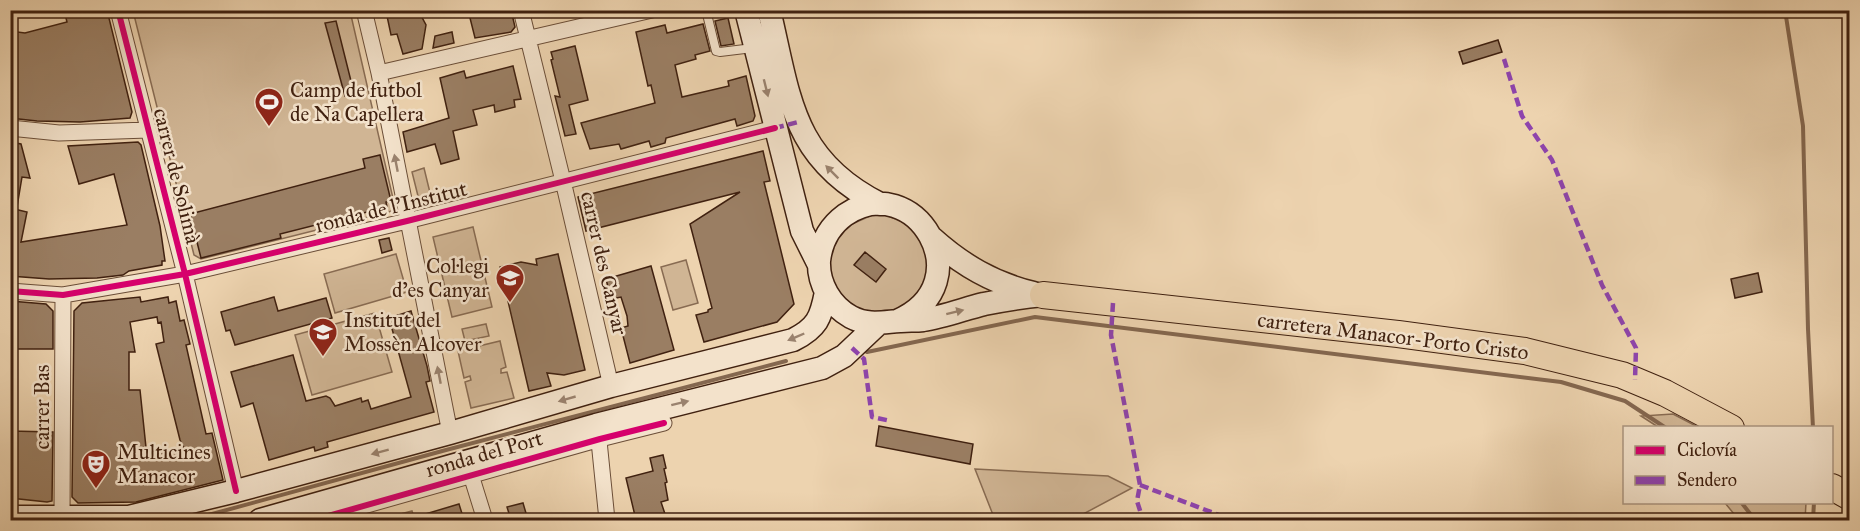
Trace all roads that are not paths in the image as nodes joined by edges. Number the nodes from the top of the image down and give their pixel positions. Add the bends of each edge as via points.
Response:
1 (118, 10) edge
2 (364, 10) edge
3 (521, 10) edge
4 (652, 10) edge
5 (706, 10) edge
6 (746, 10) edge
7 (770, 10) edge
8 (528, 39) junction
9 (756, 48) junction
10 (379, 74) junction
11 (10, 128) edge
12 (775, 128) junction
13 (148, 130) junction
14 (563, 181) junction
15 (880, 204) junction
16 (408, 221) junction
17 (932, 238) junction
18 (819, 265) junction
19 (185, 273) junction
20 (10, 291) edge
21 (826, 292) junction
22 (1043, 295) junction
23 (63, 296) junction
24 (888, 322) junction
25 (610, 386) junction
26 (664, 423) dead end
27 (1727, 426) edge
28 (598, 432) junction
29 (450, 433) junction
30 (471, 475) junction
31 (1833, 488) edge
32 (236, 491) junction
33 (1850, 497) edge
34 (10, 517) edge
35 (50, 519) edge
36 (260, 520) edge
37 (314, 520) edge
38 (485, 520) edge
39 (607, 520) edge

1 - 13 street, carrer de Solimà
2 - 10 street
3 - 8 street, carrer des Canyar
4 - 8 street
5 - 9 lane via 716,51
6 - 9 main road
15 -> 7 main road via 839,179 806,138 792,106
8 - 10 street
8 - 14 street, carrer des Canyar
9 -> 12 main road
16 -> 10 street
11 - 13 street via 59,133
12 - 14 street, ronda de l'Institut
12 - 18 main road via 802,231
13 - 19 street, carrer de Solimà
14 - 16 street, ronda de l'Institut
14 - 25 street, carrer des Canyar
15 - 17 main road via 911,214
15 - 18 main road via 849,212 833,226 822,244
16 - 19 street, ronda de l'Institut
29 -> 16 street
17 - 22 main road via 982,275
17 - 24 main road via 938,259 936,282 917,310
18 - 21 main road
19 - 23 street, ronda de l'Institut
19 - 32 street, carrer de Solimà
20 - 23 street, ronda de l'Institut
21 - 24 main road via 833,303 854,318
21 -> 25 main road, ronda del Port via 820,318 805,334 792,340
24 -> 22 main road via 924,320
22 - 27 main road, carretera Manacor-Porto Cristo via 1525,351 1622,375
23 - 35 street, carrer Bas
28 -> 24 main road, ronda del Port via 822,368
25 -> 29 main road, ronda del Port
26 - 28 street, ronda del Port
28 - 30 street, ronda del Port
28 - 36 main road, ronda del Port
28 - 39 street
29 -> 32 main road, ronda del Port
30 - 37 street, ronda del Port
30 - 38 street
31 - 33 main road
32 - 35 main road, ronda del Port via 129,517
34 - 35 main road, ronda del Port

